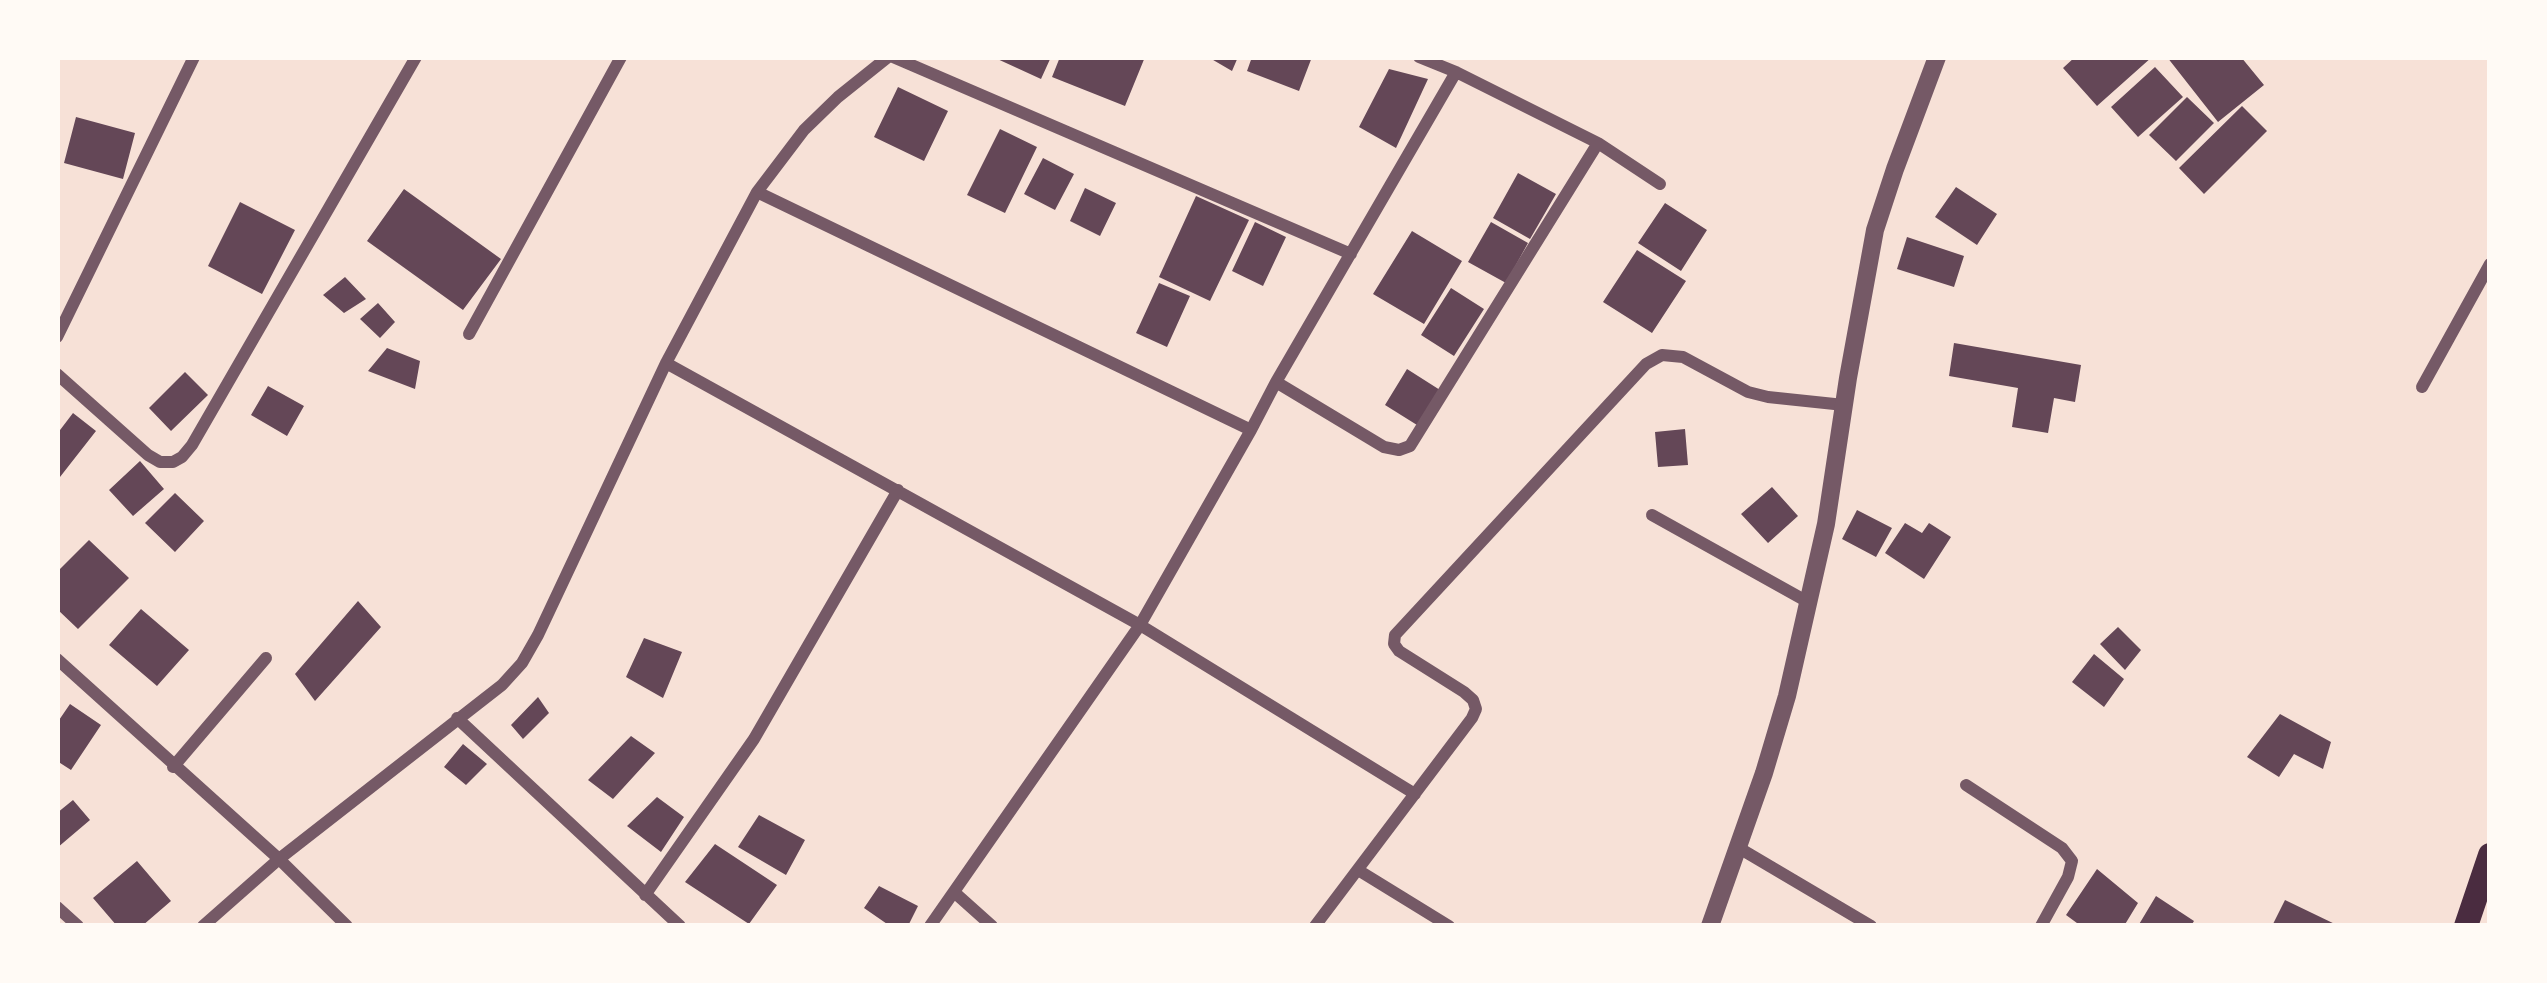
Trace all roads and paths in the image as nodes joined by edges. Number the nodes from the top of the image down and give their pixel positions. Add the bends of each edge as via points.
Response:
1 (194, 57) edge
2 (416, 57) edge
3 (621, 57) edge
4 (890, 57) edge
5 (1419, 57) edge
6 (1937, 57) edge
7 (1456, 72) junction
8 (1598, 143) junction
9 (1660, 184) dead end
10 (757, 192) junction
11 (1351, 254) junction
12 (2490, 264) edge
13 (469, 334) dead end
14 (57, 338) edge
15 (666, 364) junction
16 (57, 374) edge
17 (1276, 382) junction
18 (2422, 387) dead end
19 (1844, 405) junction
20 (1252, 430) junction
21 (898, 490) junction
22 (1652, 515) dead end
23 (1808, 602) junction
24 (1140, 625) junction
25 (266, 658) dead end
26 (57, 659) edge
27 (457, 718) junction
28 (173, 766) junction
29 (1966, 785) dead end
30 (1415, 794) junction
31 (1739, 848) junction
32 (2490, 855) edge
33 (279, 860) junction
34 (1358, 870) junction
35 (954, 892) junction
36 (645, 895) junction
37 (57, 907) edge
38 (2469, 925) edge
39 (78, 926) edge
40 (203, 926) edge
41 (347, 926) edge
42 (680, 926) edge
43 (930, 926) edge
44 (992, 926) edge
45 (1315, 926) edge
46 (1449, 926) edge
47 (1710, 926) edge
48 (1871, 926) edge
49 (2041, 926) edge

1 - 14 street
2 - 16 street via 182,457 160,462 148,455
3 - 13 street
4 - 10 street via 804,130
4 - 11 street
5 - 7 street
6 - 19 street via 1875,230
7 - 8 street
7 - 11 street
8 - 9 street
8 - 17 street via 1410,446 1384,447
10 - 15 street
10 - 20 street
11 - 17 street
12 - 18 street
15 - 21 street
15 - 27 street via 523,663
17 - 20 street
19 - 23 street
19 - 30 street via 1768,398 1683,358 1662,355 1646,364 1396,635 1399,651 1464,692 1476,709
20 - 24 street
21 - 24 street
21 - 36 street via 754,739
22 - 23 street
23 - 31 street
24 - 30 street
24 - 35 street
25 - 28 street
26 - 28 street
27 - 33 street
27 - 36 street
28 - 33 street
29 - 49 street via 2072,861
30 - 34 street
31 - 47 street
31 - 48 street
32 - 38 highway
33 - 40 street
33 - 41 street
34 - 45 street
34 - 46 street
35 - 43 street
35 - 44 street
36 - 42 street
37 - 39 street

